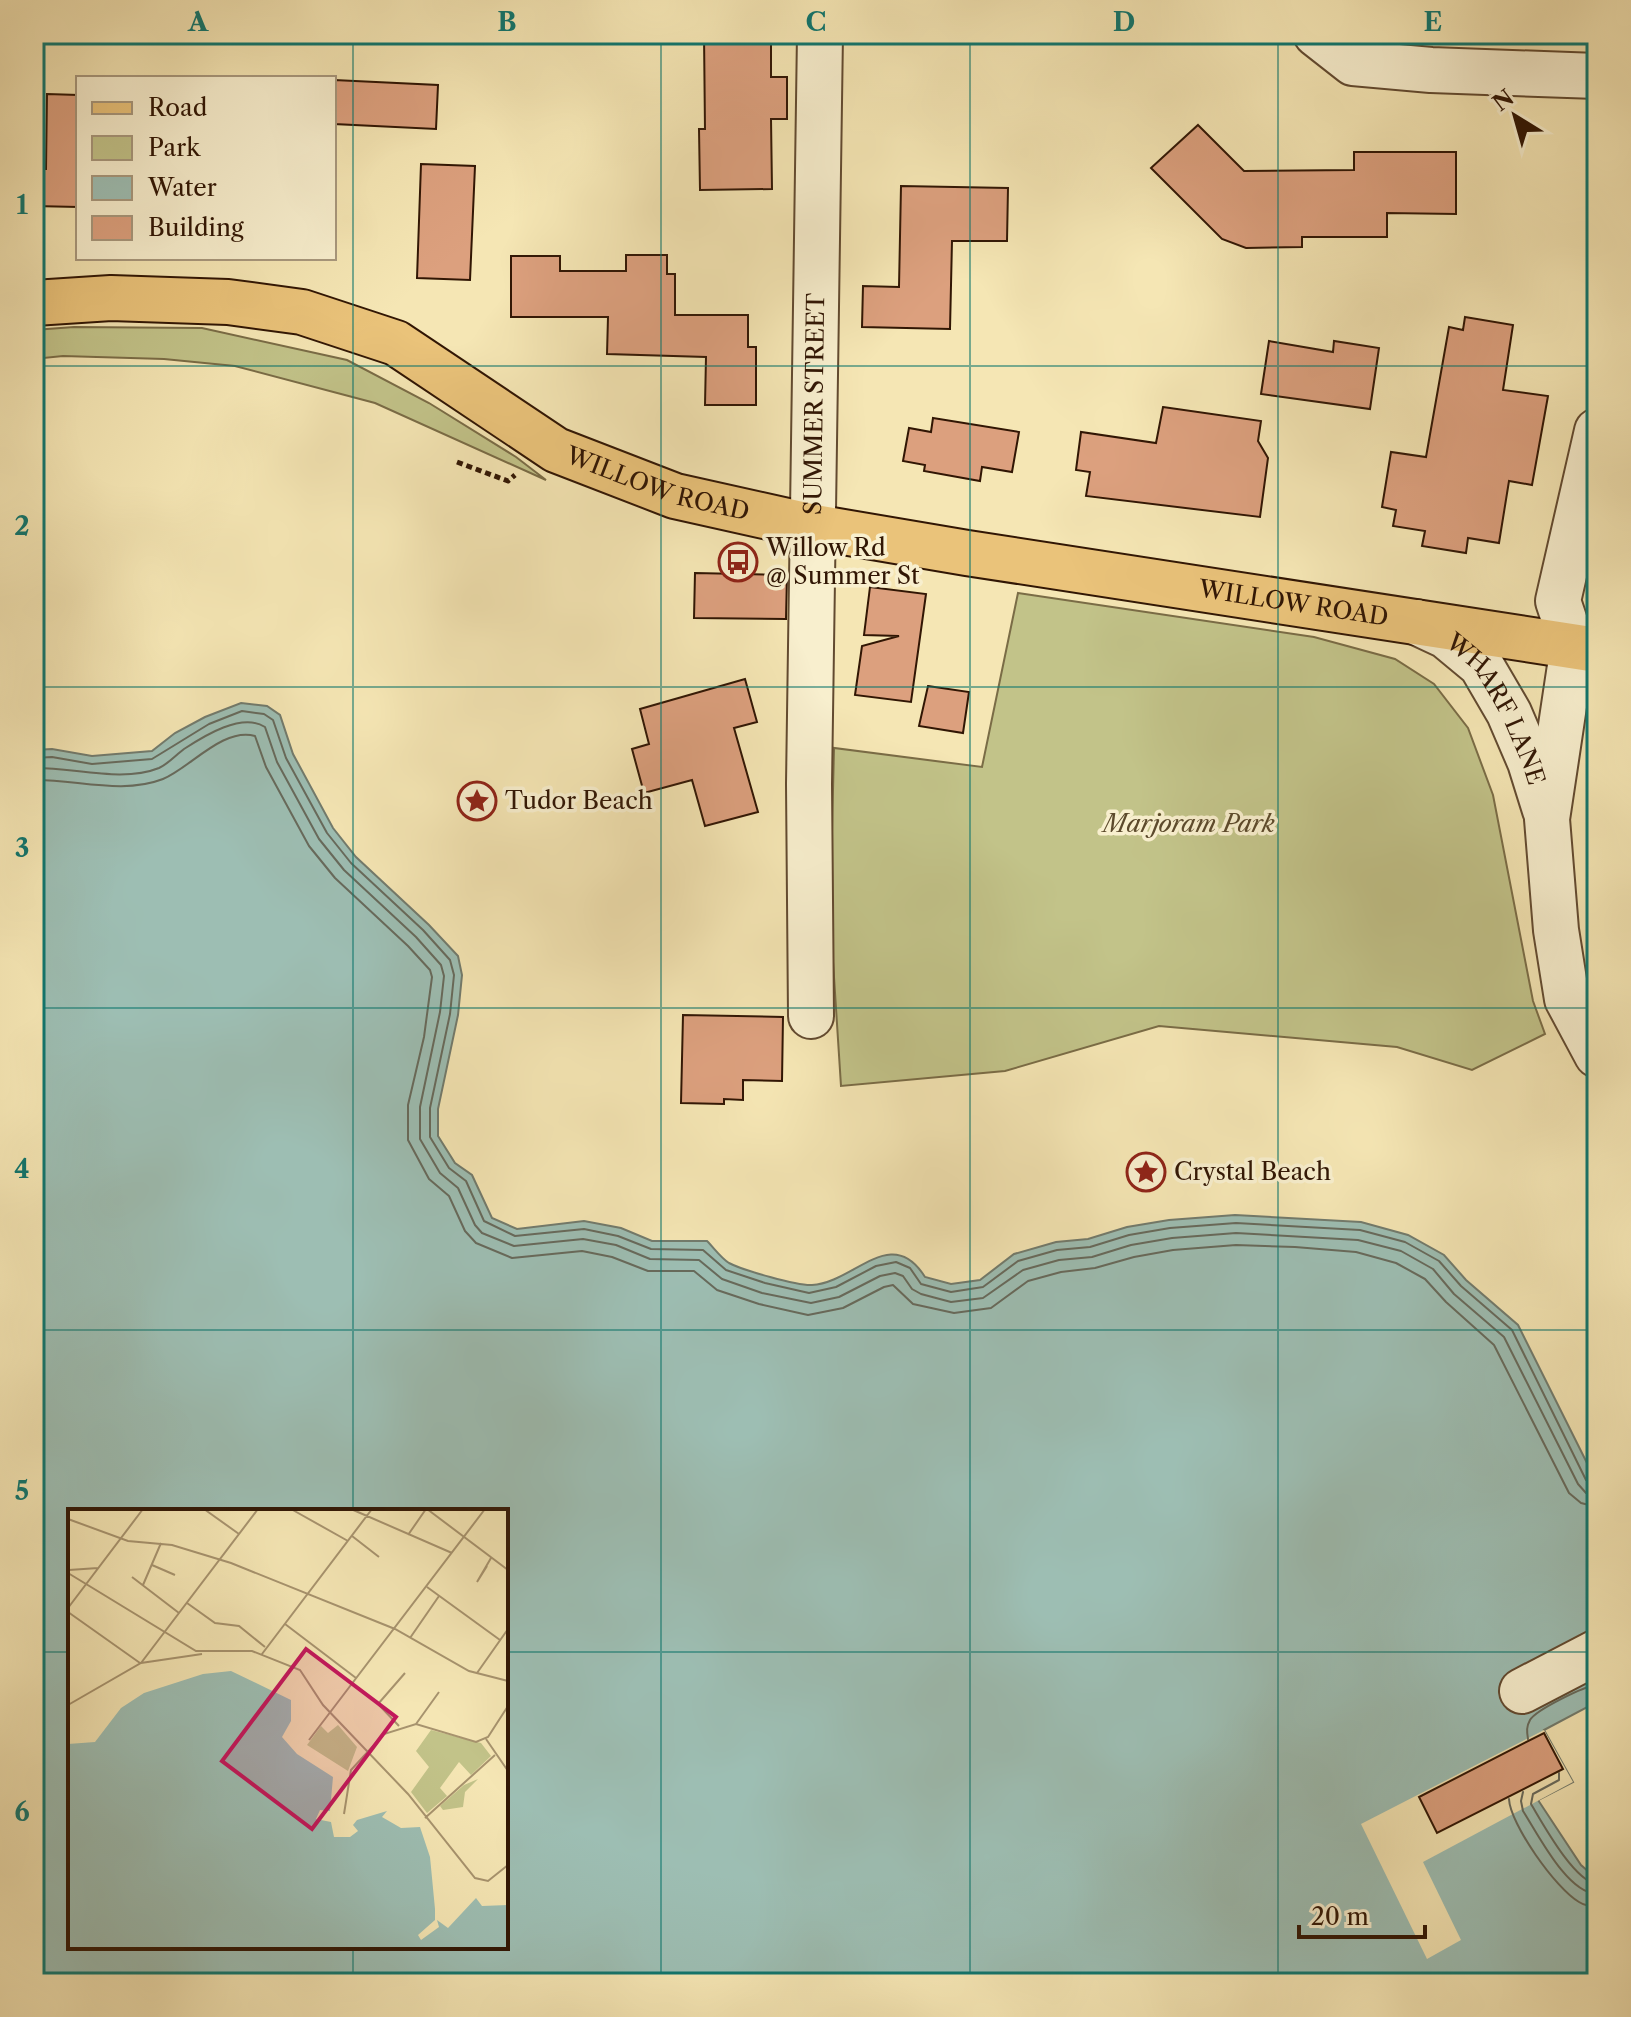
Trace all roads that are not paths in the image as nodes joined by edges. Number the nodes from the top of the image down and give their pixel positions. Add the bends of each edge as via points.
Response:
1 (820, 34) edge
2 (1316, 34) edge
3 (1597, 76) edge
4 (34, 303) edge
5 (1597, 431) edge
6 (814, 527) junction
7 (1416, 622) junction
8 (1585, 648) edge
9 (1547, 819) junction
10 (811, 1016) dead end
11 (1597, 1055) edge
12 (1597, 1652) edge
13 (1522, 1691) dead end

1 - 6 street, SUMMER STREET
2 - 3 street via 1353,63
4 - 6 main road, WILLOW ROAD via 111,298 213,301 302,312 396,343 556,450 675,496
5 - 8 street via 1558,601
6 - 7 main road, WILLOW ROAD
6 - 10 street, SUMMER STREET
7 - 8 main road, WILLOW ROAD
7 - 9 street, WHARF LANE via 1446,636 1481,665 1509,713
8 - 9 street, WHARF LANE
9 - 11 street, WHARF LANE via 1567,999
12 - 13 street

